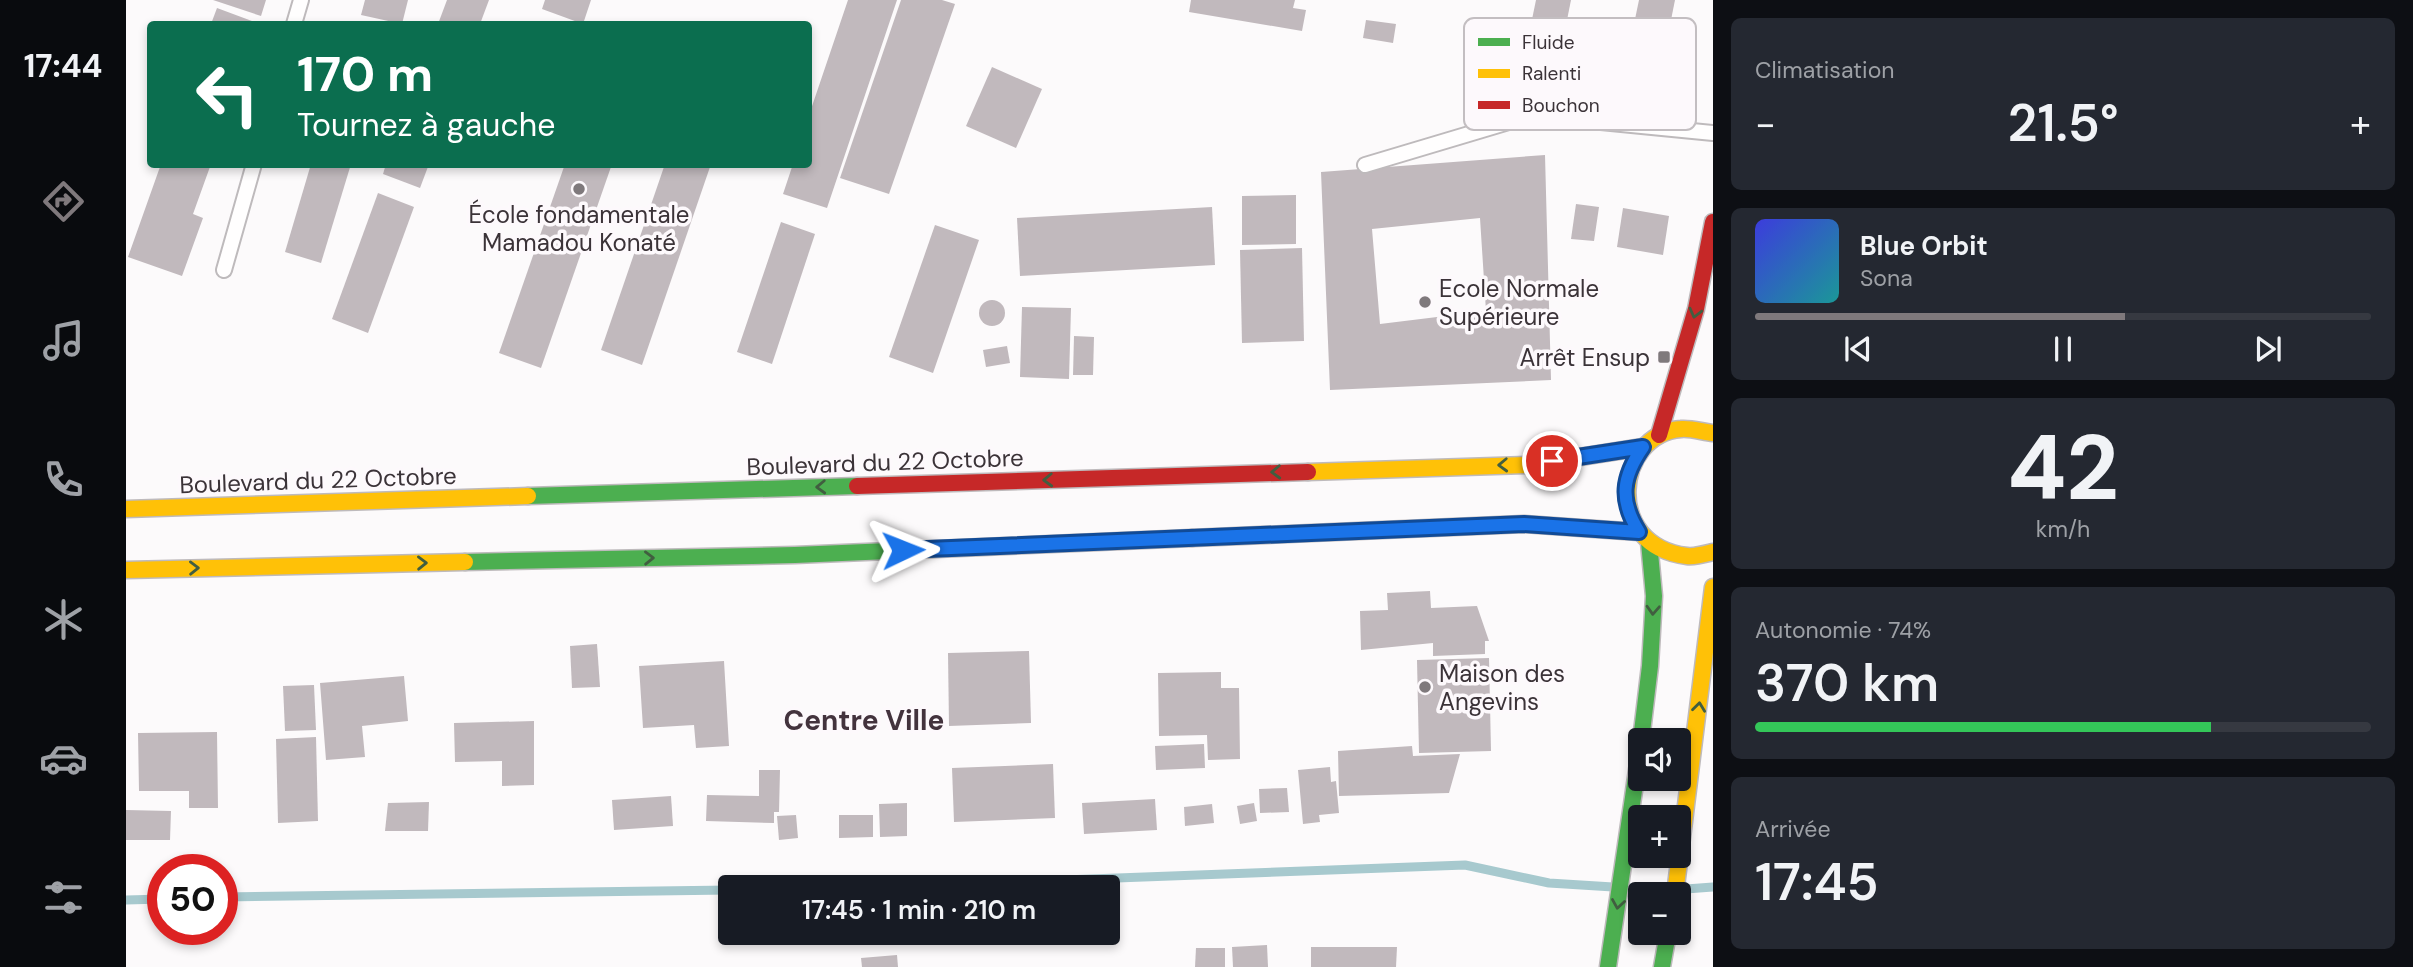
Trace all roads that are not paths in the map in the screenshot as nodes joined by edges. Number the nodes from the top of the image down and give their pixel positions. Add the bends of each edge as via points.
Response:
1 (301, 0) edge
2 (295, 21) edge
3 (1482, 130) edge
4 (1675, 130) edge
5 (1713, 134) edge
6 (1365, 165) dead end
7 (253, 168) edge
8 (1713, 222) edge
9 (224, 270) dead end
10 (1713, 433) edge
11 (1659, 435) junction
12 (1643, 447) junction
13 (126, 509) edge
14 (1644, 537) junction
15 (1713, 552) edge
16 (126, 570) edge
17 (1713, 587) edge
18 (1642, 728) edge
19 (1635, 791) edge
20 (1677, 882) edge
21 (1666, 945) edge
22 (1608, 967) edge
23 (1662, 967) edge

1 - 2 lane
3 - 6 lane
4 - 5 lane
7 - 9 lane
8 -> 11 main road via 1696,309
10 - 11 main road via 1699,428
11 - 12 main road
12 -> 13 main road, Boulevard du 22 Octobre via 1529,465
12 - 14 main road via 1632,463 1625,491 1627,506
14 - 15 main road via 1661,550 1687,557
16 -> 14 main road via 795,555 1524,524
14 -> 18 main road via 1654,596
20 -> 17 main road
19 -> 22 main road
21 - 23 main road

